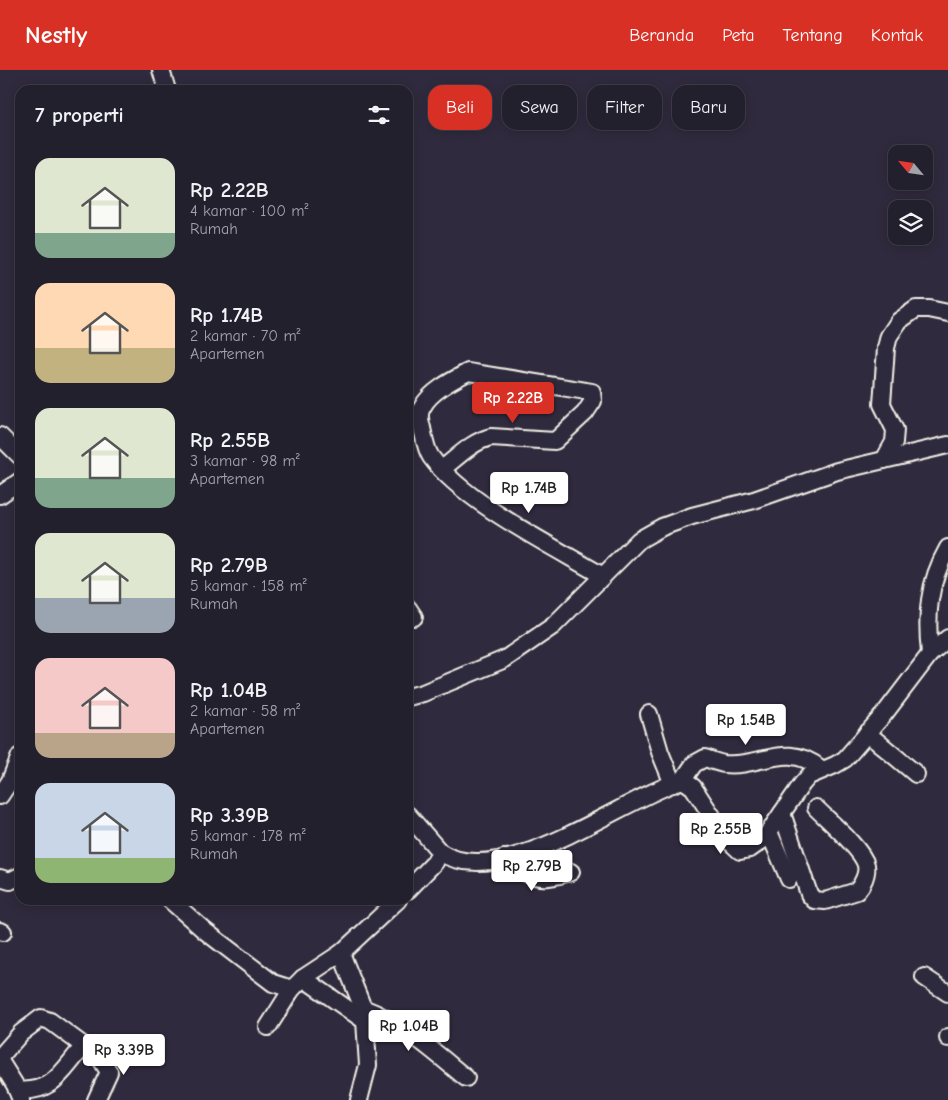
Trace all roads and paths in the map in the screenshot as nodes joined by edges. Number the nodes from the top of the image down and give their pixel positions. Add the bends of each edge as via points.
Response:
1 (161, 70) edge
2 (166, 85) edge
3 (948, 313) edge
4 (0, 436) edge
5 (948, 445) edge
6 (15, 451) edge
7 (884, 460) junction
8 (442, 470) junction
9 (15, 484) edge
10 (2, 491) edge
11 (948, 548) edge
12 (603, 576) junction
13 (948, 638) edge
14 (930, 654) junction
15 (413, 696) edge
16 (649, 714) dead end
17 (867, 733) junction
18 (15, 768) edge
19 (821, 770) junction
20 (916, 774) dead end
21 (678, 782) junction
22 (0, 796) edge
23 (816, 808) dead end
24 (782, 814) junction
25 (413, 821) edge
26 (769, 832) junction
27 (440, 852) junction
28 (504, 858) junction
29 (571, 872) dead end
30 (0, 878) edge
31 (15, 878) edge
32 (789, 879) dead end
33 (413, 885) edge
34 (176, 905) edge
35 (393, 905) edge
36 (341, 953) junction
37 (924, 977) dead end
38 (297, 983) junction
39 (948, 993) edge
40 (364, 1015) junction
41 (268, 1027) dead end
42 (84, 1046) junction
43 (0, 1057) edge
44 (0, 1061) edge
45 (466, 1078) dead end
46 (19, 1095) edge
47 (96, 1100) edge
48 (359, 1100) edge

1 - 2 street
3 - 7 street via 916,309 900,321 889,336 882,404 895,430 894,442
4 - 6 street
5 - 7 street
7 - 12 street via 662,526 639,540
8 - 8 street via 430,456 419,416 423,405 450,381 468,372 592,392 594,396 586,413 555,441 486,438 470,445
8 - 12 street via 508,520
9 - 10 street
11 - 14 street via 928,601
12 - 15 street via 553,626 505,659
13 - 14 street
14 - 17 street
16 - 21 street via 660,752
17 - 19 street via 845,759
17 - 20 street
18 - 22 street
19 - 21 street via 813,762 787,754 724,764 705,758 694,764
19 - 24 street via 809,776
21 - 26 street via 692,787 717,827 740,852 757,845
21 - 28 street via 562,838
23 - 24 street via 852,844 866,865 863,882 857,891 825,901 814,900 809,894
24 - 26 street
25 - 27 street
26 - 32 street
27 - 28 street via 464,861 485,862
27 - 33 street
28 - 29 street via 542,879
30 - 31 street via 10,881
34 - 38 street via 273,983
35 - 36 street
36 - 38 street
36 - 40 street
37 - 39 street
38 - 40 street
38 - 41 street
40 - 45 street via 387,1017
40 - 48 street via 368,1065
42 - 43 street via 41,1018 20,1032
42 - 46 street via 54,1082
42 - 47 street via 99,1056 109,1072
44 - 46 street

